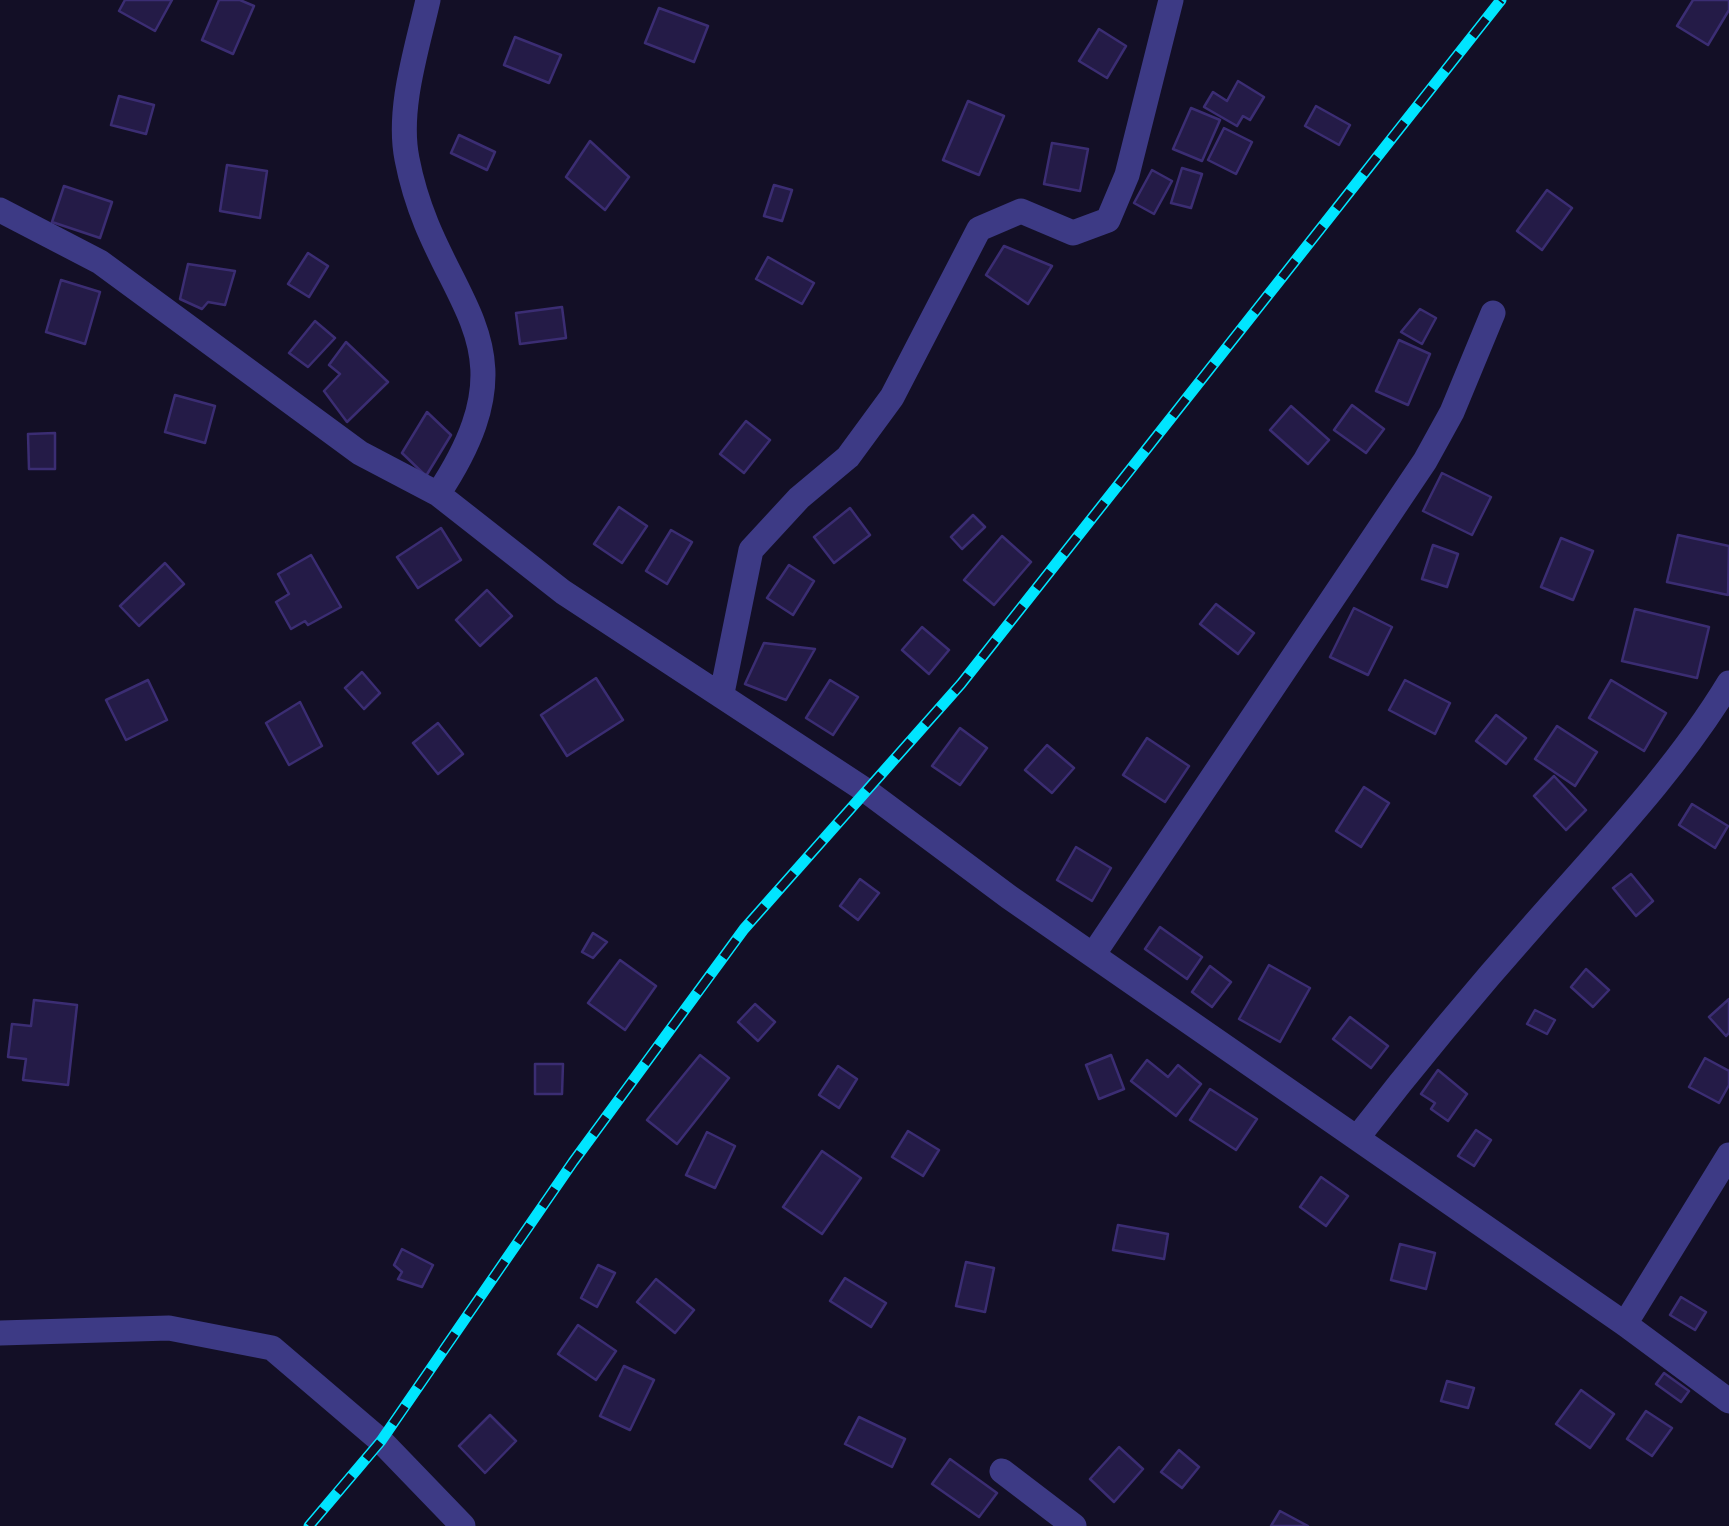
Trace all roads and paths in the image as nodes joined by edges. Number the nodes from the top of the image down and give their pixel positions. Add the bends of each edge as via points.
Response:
1 (428, 0) edge
2 (1171, 0) edge
3 (0, 210) edge
4 (1493, 312) dead end
5 (438, 494) junction
6 (1729, 683) edge
7 (722, 694) junction
8 (1093, 954) junction
9 (1357, 1138) junction
10 (1729, 1154) edge
11 (1626, 1324) junction
12 (0, 1333) edge
13 (1729, 1400) edge
14 (1002, 1472) dead end
15 (462, 1526) edge
16 (1074, 1526) edge

1 - 5 street via 408,93 406,158 484,348 486,380 465,454
2 - 7 street via 1127,175 1108,220 1073,233 1022,211 978,229 892,396 848,457 751,550
3 - 5 street via 100,262 360,453
4 - 8 street via 1425,461
5 - 7 street via 562,592
6 - 9 street via 1708,718
7 - 8 street
8 - 9 street
9 - 11 street
10 - 11 street
11 - 13 street
12 - 15 street via 169,1328 272,1348 380,1441
14 - 16 street

